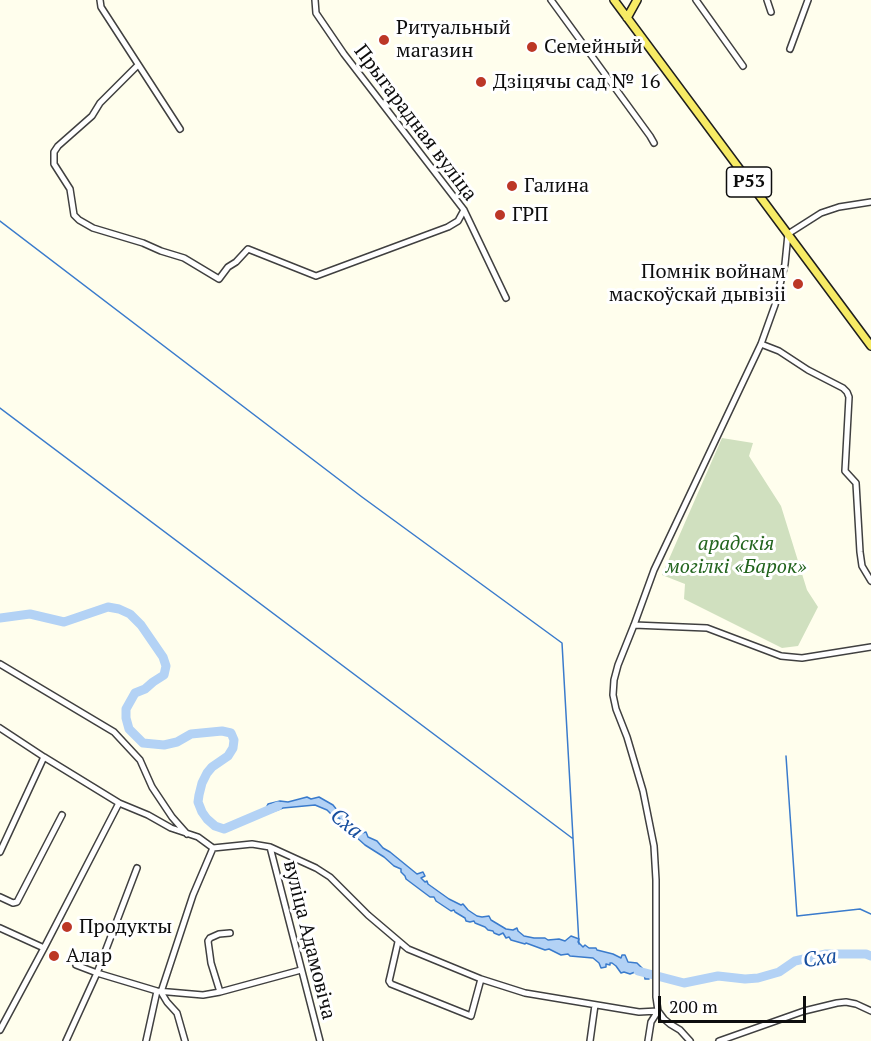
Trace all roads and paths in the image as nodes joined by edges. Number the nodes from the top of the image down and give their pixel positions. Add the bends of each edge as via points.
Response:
1 (100, 0) edge
2 (315, 0) edge
3 (551, 0) edge
4 (614, 0) edge
5 (637, 0) edge
6 (696, 0) edge
7 (767, 0) edge
8 (808, 0) edge
9 (771, 12) dead end
10 (627, 18) junction
11 (789, 50) dead end
12 (138, 65) junction
13 (743, 66) dead end
14 (180, 129) dead end
15 (654, 143) dead end
16 (871, 202) edge
17 (464, 210) junction
18 (788, 234) junction
19 (506, 298) dead end
20 (761, 344) junction
21 (871, 346) edge
22 (871, 581) edge
23 (634, 625) junction
24 (871, 647) edge
25 (0, 664) edge
26 (0, 728) edge
27 (44, 758) junction
28 (118, 803) junction
29 (62, 815) dead end
30 (187, 834) junction
31 (270, 847) junction
32 (213, 848) junction
33 (0, 851) edge
34 (137, 868) dead end
35 (0, 897) edge
36 (0, 928) edge
37 (230, 933) dead end
38 (398, 942) junction
39 (45, 948) junction
40 (76, 965) dead end
41 (301, 970) junction
42 (97, 974) junction
43 (481, 979) junction
44 (159, 992) junction
45 (220, 992) junction
46 (595, 1005) junction
47 (658, 1011) junction
48 (871, 1011) edge
49 (0, 1030) edge
50 (66, 1041) edge
51 (146, 1041) edge
52 (185, 1041) edge
53 (320, 1041) edge
54 (590, 1041) edge
55 (648, 1041) edge
56 (690, 1041) edge
57 (720, 1041) edge

1 - 12 street
2 - 17 street, Прыгарадная вуліца via 316,13 344,54
3 - 15 street
4 - 10 main road, Р53
5 - 10 main road
6 - 13 street
7 - 9 street
8 - 11 street
10 - 18 main road, Р53
12 - 14 street
12 - 17 street via 54,152 54,164 70,189 74,215 93,228 184,258 219,279 248,249 316,276 448,227 459,221
16 - 18 street via 821,213
17 - 19 street, Прыгарадная вуліца
18 - 20 street via 775,305
18 - 21 main road, Р53
20 - 22 street via 847,392 845,471 856,483 862,566
20 - 23 street via 654,570
23 - 24 street via 707,628 781,656 802,658
23 - 47 street via 618,665 614,695 643,790 654,846
25 - 30 street via 114,732 140,760 152,787
26 - 27 street
27 - 28 street
27 - 33 street
28 - 30 street
28 - 39 street
29 - 35 street via 17,902
30 - 32 street
31 - 32 street via 252,844
31 - 38 street via 330,877
31 - 41 street, вуліца Адамовіча
32 - 44 street
34 - 42 street
36 - 39 street
37 - 45 street via 208,941
38 - 43 street
38 - 43 street via 391,984 471,1016
39 - 49 street
40 - 42 street
41 - 45 street
41 - 53 street, вуліца Адамовіча
42 - 44 street
42 - 50 street
43 - 46 street via 525,993
44 - 45 street
44 - 51 street
44 - 52 street via 177,1013
46 - 47 street
46 - 54 street
47 - 55 street via 651,1022
47 - 56 street
48 - 57 street via 856,1004 837,1003

